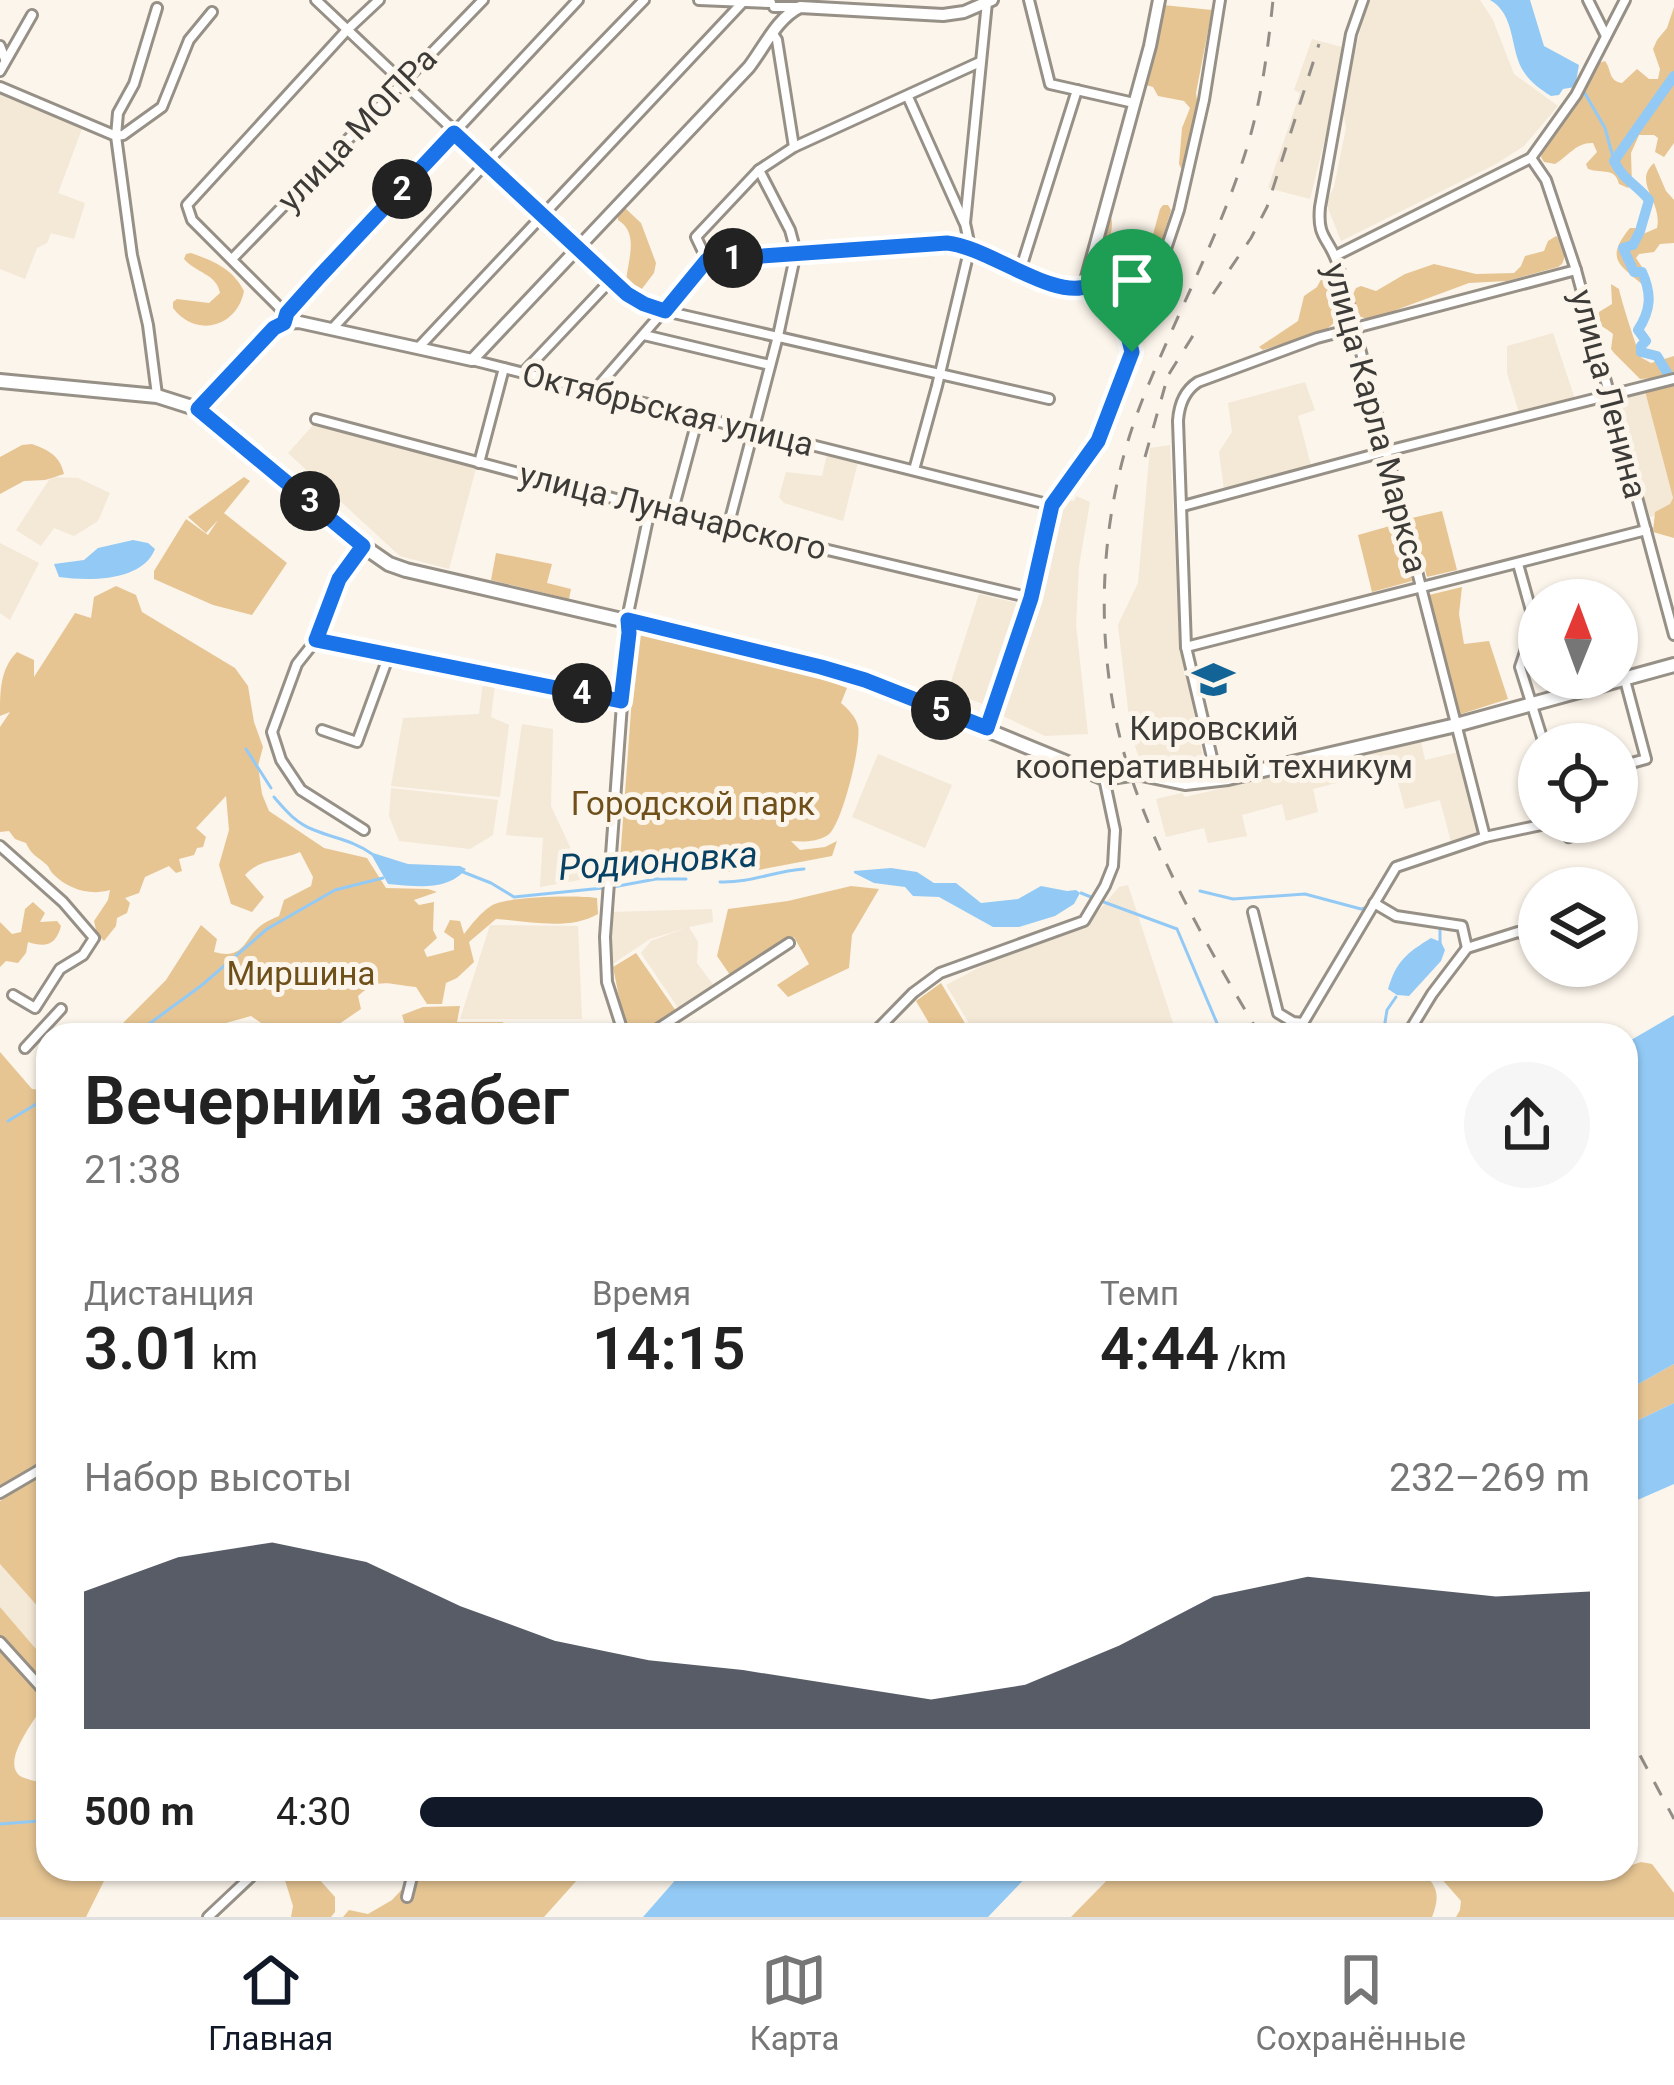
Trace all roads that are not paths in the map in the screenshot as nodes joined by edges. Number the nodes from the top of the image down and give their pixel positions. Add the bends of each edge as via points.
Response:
1 (316, 0) edge
2 (379, 0) edge
3 (483, 0) edge
4 (578, 0) edge
5 (644, 0) edge
6 (699, 0) edge
7 (1029, 0) edge
8 (1159, 0) edge
9 (1220, 0) edge
10 (1363, 0) edge
11 (1588, 0) edge
12 (1625, 0) edge
13 (990, 1) edge
14 (743, 2) edge
15 (772, 3) edge
16 (800, 7) junction
17 (158, 8) dead end
18 (212, 12) dead end
19 (32, 15) dead end
20 (782, 19) junction
21 (347, 30) junction
22 (773, 34) junction
23 (1606, 38) junction
24 (0, 46) edge
25 (5, 58) junction
26 (981, 62) junction
27 (0, 70) edge
28 (402, 82) junction
29 (0, 87) edge
30 (1077, 90) junction
31 (908, 97) junction
32 (1134, 103) junction
33 (454, 133) junction
34 (116, 136) junction
35 (794, 147) junction
36 (1531, 158) junction
37 (486, 163) junction
38 (759, 170) junction
39 (542, 215) junction
40 (965, 224) junction
41 (970, 247) junction
42 (577, 249) junction
43 (796, 252) junction
44 (1335, 256) junction
45 (233, 258) junction
46 (707, 260) junction
47 (1576, 270) junction
48 (1020, 271) junction
49 (611, 280) junction
50 (1088, 286) junction
51 (665, 311) junction
52 (288, 319) junction
53 (332, 329) junction
54 (1355, 329) junction
55 (644, 335) junction
56 (778, 336) junction
57 (419, 347) junction
58 (1132, 352) junction
59 (472, 360) junction
60 (770, 365) junction
61 (504, 368) junction
62 (523, 373) junction
63 (940, 375) junction
64 (1674, 380) edge
65 (3, 383) edge
66 (594, 391) junction
67 (157, 396) junction
68 (1610, 397) junction
69 (1049, 399) dead end
70 (198, 409) junction
71 (698, 417) junction
72 (316, 419) dead end
73 (754, 430) junction
74 (1387, 451) junction
75 (479, 463) junction
76 (914, 470) junction
77 (1052, 505) junction
78 (1183, 506) junction
79 (650, 508) junction
80 (672, 514) junction
81 (728, 527) junction
82 (1646, 530) junction
83 (363, 546) junction
84 (1518, 564) junction
85 (1522, 579) edge
86 (1422, 588) junction
87 (1031, 598) junction
88 (628, 620) junction
89 (1674, 634) edge
90 (316, 640) junction
91 (1186, 647) junction
92 (389, 655) junction
93 (1674, 665) edge
94 (1638, 674) edge
95 (1528, 699) edge
96 (1551, 699) edge
97 (621, 701) junction
98 (1530, 705) junction
99 (1536, 723) edge
100 (1456, 725) junction
101 (987, 728) junction
102 (322, 730) dead end
103 (1638, 730) edge
104 (1638, 761) edge
105 (1104, 778) junction
106 (1217, 780) junction
107 (364, 830) dead end
108 (1518, 830) edge
109 (1484, 837) junction
110 (0, 846) edge
111 (1374, 903) junction
112 (1252, 911) dead end
113 (1518, 932) edge
114 (789, 944) dead end
115 (1467, 948) junction
116 (13, 994) dead end
117 (35, 1008) junction
118 (61, 1009) dead end
119 (50, 1019) junction
120 (47, 1023) edge
121 (620, 1023) edge
122 (669, 1023) edge
123 (888, 1023) edge
124 (1414, 1023) edge
125 (36, 1035) edge
126 (25, 1048) dead end
127 (36, 1472) edge
128 (0, 1493) edge
129 (0, 1642) edge
130 (36, 1682) edge
131 (246, 1881) edge
132 (411, 1881) edge
133 (407, 1898) dead end
134 (208, 1917) edge

1 - 21 street
2 - 21 street
3 - 28 street, улица МОПРа
4 - 33 street
5 - 37 street
6 - 14 street
7 - 30 street via 1051,84
8 - 32 street
9 - 58 street via 1179,209
10 - 44 street, улица Карла Маркса via 1320,207 1322,237
11 - 23 street
12 - 23 street
13 - 16 street via 944,15
13 - 26 street
14 - 15 street
14 - 39 street
15 - 16 street
15 - 20 street
16 - 20 street
17 - 34 street
18 - 34 street via 190,40 162,106
19 - 25 street
20 - 22 street
21 - 28 street
21 - 45 street via 187,205 192,220
22 - 35 street
22 - 42 street
23 - 36 street
24 - 25 street
25 - 27 street
26 - 31 street
26 - 40 street
28 - 33 street
28 - 45 street, улица МОПРа
29 - 34 street
30 - 32 street
30 - 48 street
31 - 35 street
31 - 40 street
32 - 50 street
33 - 37 street
33 - 52 street
34 - 67 street
35 - 38 street
36 - 44 street
36 - 47 street, улица Ленина
37 - 39 street
37 - 53 street
38 - 43 street
38 - 46 street via 696,237
39 - 42 street
39 - 57 street
40 - 41 street
41 - 43 street
41 - 48 street
41 - 63 street
42 - 49 street
42 - 59 street
43 - 46 street
43 - 56 street
44 - 54 street, улица Карла Маркса
45 - 52 street
46 - 51 street
47 - 54 street
47 - 68 street, улица Ленина
48 - 50 street via 1070,290
49 - 51 street
49 - 62 street
50 - 58 street via 1127,332
51 - 55 street
51 - 56 street
52 - 53 street, Октябрьская улица
52 - 70 street
53 - 57 street, Октябрьская улица
54 - 74 street, улица Карла Маркса
54 - 78 street via 1263,356 1188,390 1178,414
55 - 60 street
55 - 66 street
56 - 60 street
56 - 63 street
57 - 59 street, Октябрьская улица
58 - 77 street via 1098,441
59 - 61 street, Октябрьская улица
60 - 73 street
61 - 62 street, Октябрьская улица
61 - 75 street
62 - 66 street, Октябрьская улица
63 - 69 street
63 - 76 street
64 - 68 street
65 - 67 main road
66 - 71 street, Октябрьская улица
67 - 70 main road
68 - 74 street
68 - 82 street, улица Ленина
70 - 83 main road
71 - 73 street, Октябрьская улица
71 - 80 street
72 - 75 street, улица Луначарского
73 - 76 street, Октябрьская улица
73 - 81 street
74 - 78 street
74 - 86 street, улица Карла Маркса
75 - 79 street, улица Луначарского
76 - 77 street, Октябрьская улица
77 - 87 street
78 - 91 street
79 - 80 street, улица Луначарского
79 - 88 street
80 - 81 street, улица Луначарского
81 - 87 street, улица Луначарского
82 - 84 street
82 - 89 street, улица Ленина
83 - 88 main road via 406,570
83 - 90 street via 339,579
84 - 85 street
84 - 86 street
86 - 91 street
86 - 100 street, улица Карла Маркса
87 - 101 street
88 - 97 street
88 - 101 main road via 865,680
90 - 92 street
90 - 107 street via 297,664 272,732 293,782
91 - 106 street
92 - 97 street
92 - 102 street via 357,742
93 - 94 main road
95 - 98 street
96 - 98 main road
97 - 121 street via 604,954
98 - 99 street
98 - 100 main road
100 - 106 main road
100 - 109 street, улица Карла Маркса
101 - 105 main road
103 - 104 street via 1646,759
105 - 106 main road
105 - 123 street via 1113,866 1084,921 930,979
108 - 109 street
109 - 111 street via 1396,867
110 - 117 street via 94,938 60,969
111 - 112 street via 1303,1023 1278,1013
111 - 115 street via 1396,916 1462,926
113 - 115 street
114 - 122 street
115 - 124 street
116 - 117 street
117 - 119 street
118 - 119 street
119 - 120 street
125 - 126 street
127 - 128 street
129 - 130 street
131 - 134 street
132 - 133 street

